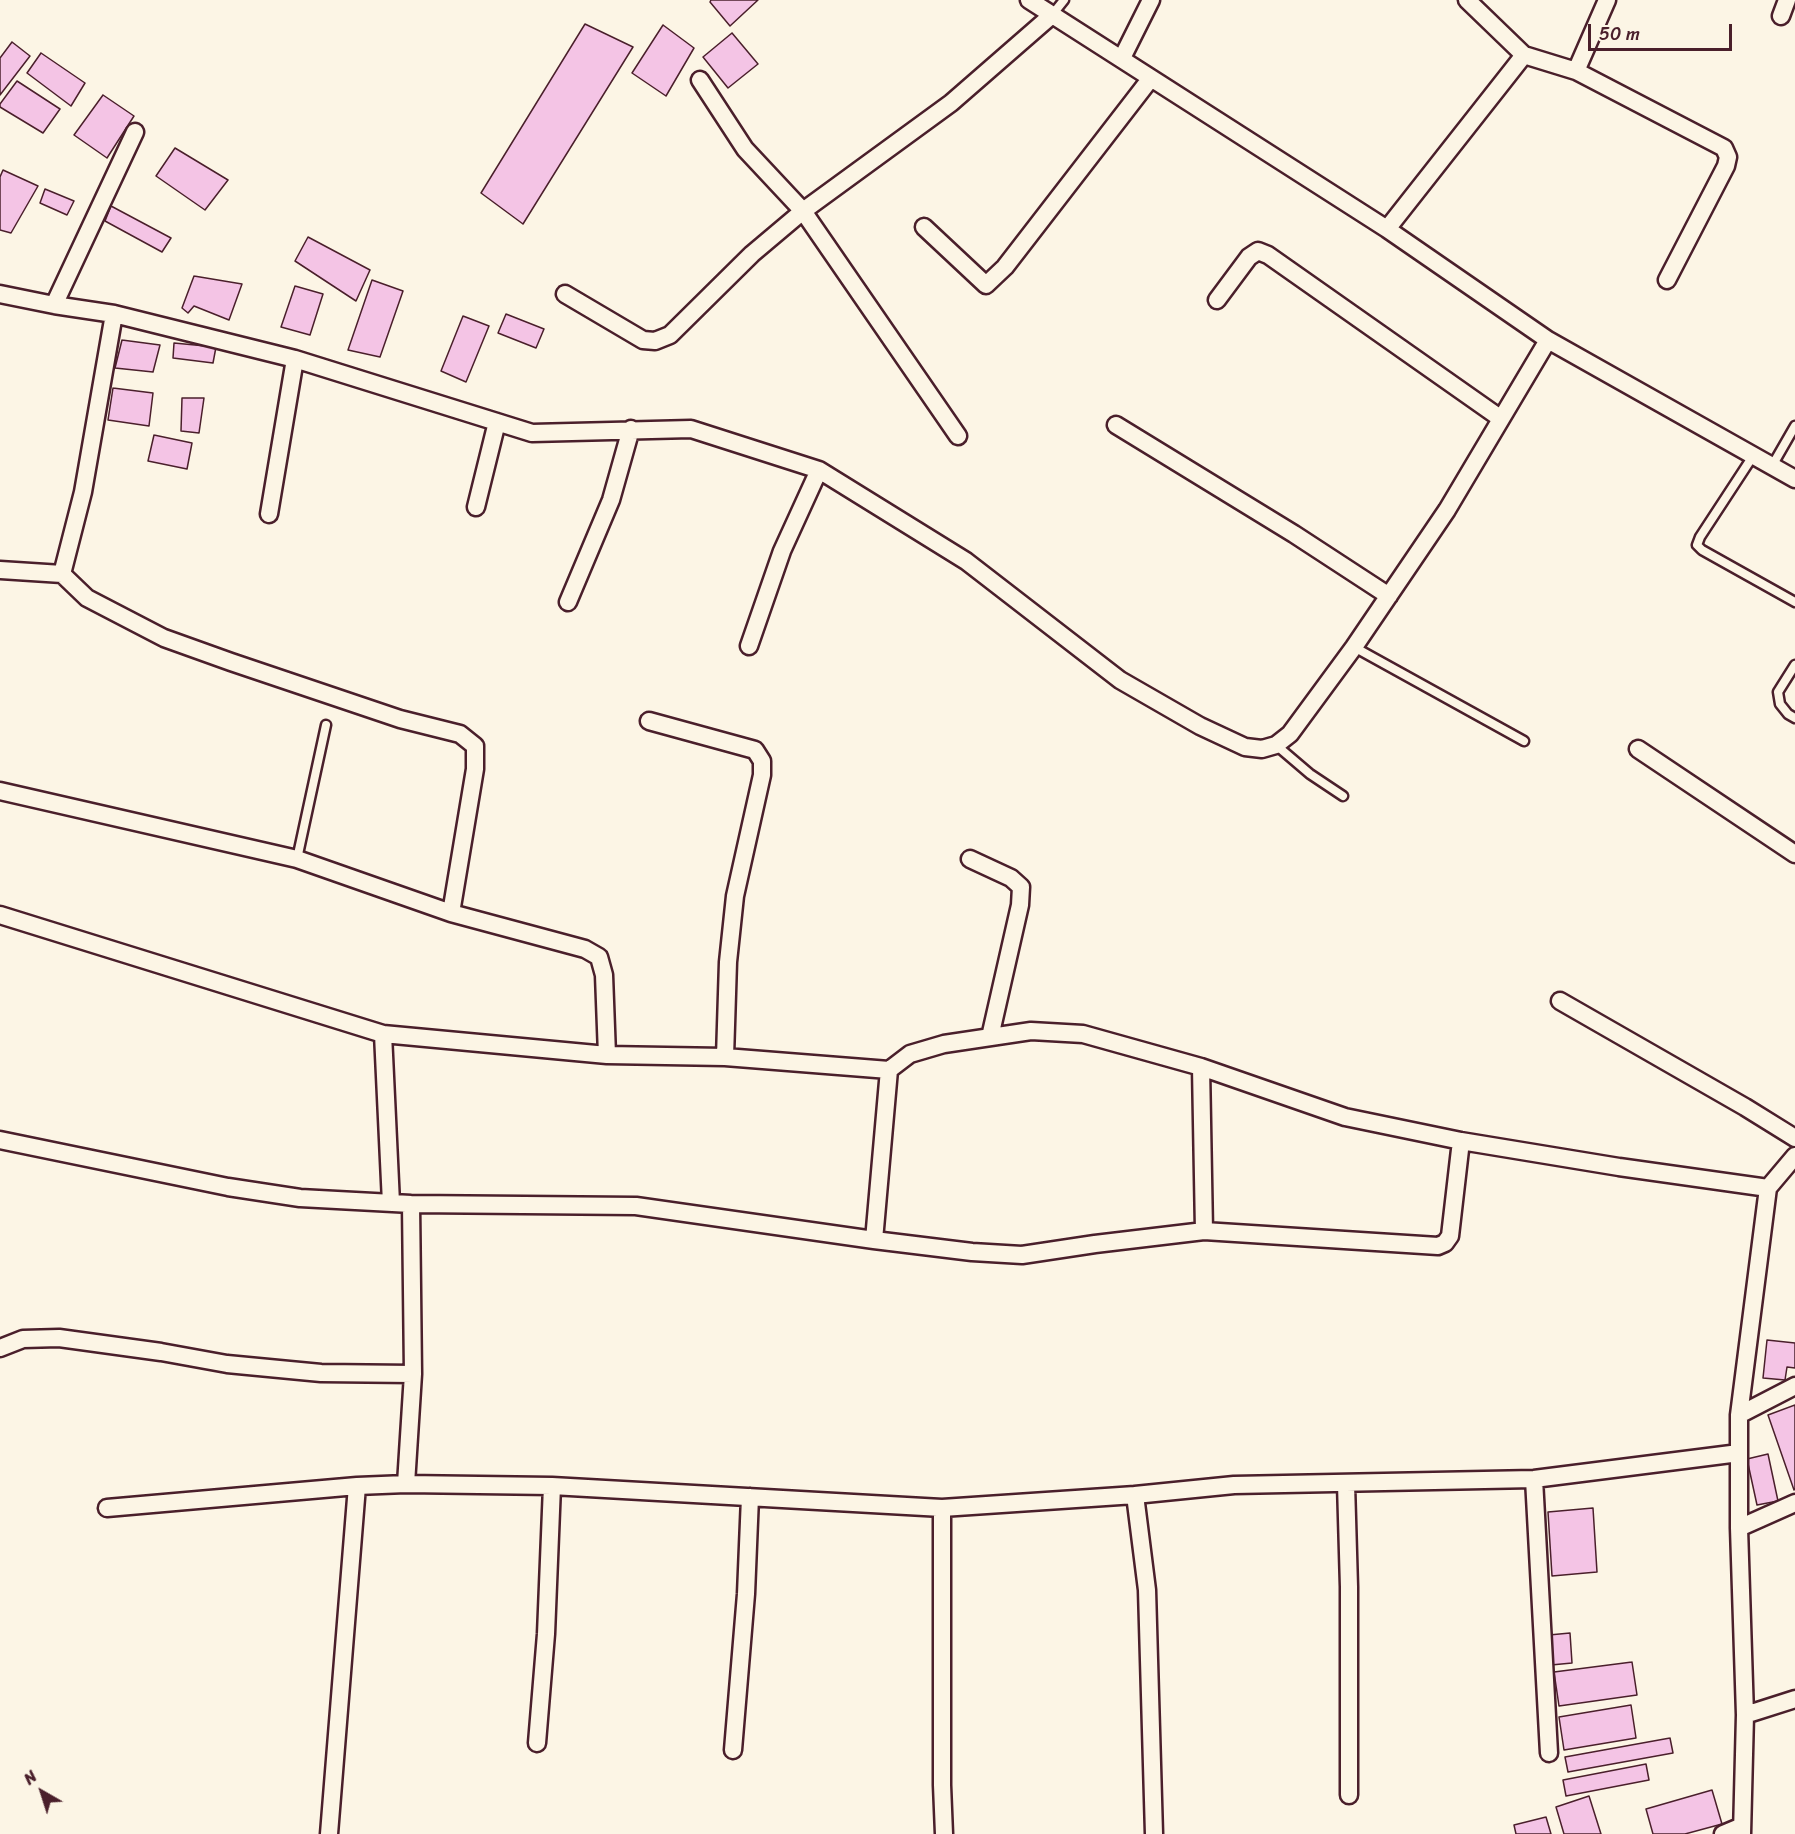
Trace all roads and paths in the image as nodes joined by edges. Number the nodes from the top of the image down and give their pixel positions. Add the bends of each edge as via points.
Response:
1 (1029, 0) edge
2 (1064, 0) edge
3 (1151, 0) edge
4 (1467, 0) edge
5 (1607, 0) edge
6 (1787, 0) edge
7 (1052, 15) junction
8 (1781, 16) dead end
9 (1524, 55) junction
10 (1122, 58) junction
11 (1576, 71) junction
12 (1151, 78) junction
13 (700, 80) dead end
14 (135, 132) dead end
15 (803, 211) junction
16 (924, 226) dead end
17 (1387, 229) junction
18 (1667, 280) dead end
19 (0, 294) edge
20 (565, 294) dead end
21 (1217, 300) dead end
22 (54, 305) junction
23 (114, 314) junction
24 (1548, 340) junction
25 (295, 360) junction
26 (1500, 418) junction
27 (497, 422) junction
28 (1116, 425) dead end
29 (1795, 426) edge
30 (631, 429) junction
31 (958, 436) dead end
32 (1753, 456) junction
33 (1772, 466) junction
34 (819, 470) junction
35 (1795, 479) edge
36 (476, 507) dead end
37 (269, 514) dead end
38 (0, 570) edge
39 (62, 574) junction
40 (1389, 596) junction
41 (568, 602) dead end
42 (1795, 602) edge
43 (749, 646) dead end
44 (1354, 647) junction
45 (1795, 664) edge
46 (1795, 718) edge
47 (649, 721) dead end
48 (326, 725) dead end
49 (1524, 741) dead end
50 (1276, 745) junction
51 (1638, 749) dead end
52 (0, 791) edge
53 (1343, 796) dead end
54 (1795, 854) edge
55 (297, 859) junction
56 (970, 859) dead end
57 (451, 913) junction
58 (0, 915) edge
59 (1560, 1001) dead end
60 (383, 1034) junction
61 (990, 1037) junction
62 (607, 1055) junction
63 (725, 1057) junction
64 (1201, 1067) junction
65 (889, 1070) junction
66 (1795, 1138) edge
67 (0, 1140) edge
68 (1461, 1140) junction
69 (1795, 1156) edge
70 (1768, 1188) junction
71 (391, 1203) junction
72 (411, 1204) junction
73 (1204, 1231) junction
74 (874, 1240) junction
75 (0, 1348) edge
76 (413, 1374) junction
77 (1795, 1386) edge
78 (1739, 1415) junction
79 (1739, 1453) junction
80 (1534, 1479) junction
81 (406, 1484) junction
82 (1346, 1484) junction
83 (357, 1486) junction
84 (552, 1486) junction
85 (1136, 1495) junction
86 (750, 1497) junction
87 (1795, 1503) edge
88 (107, 1508) dead end
89 (942, 1508) junction
90 (1739, 1528) junction
91 (1795, 1699) edge
92 (1745, 1715) junction
93 (537, 1743) dead end
94 (733, 1750) dead end
95 (1549, 1753) dead end
96 (1349, 1795) dead end
97 (1742, 1830) edge
98 (329, 1834) edge
99 (944, 1834) edge
100 (1154, 1834) edge
101 (1724, 1834) edge

1 - 7 street
2 - 7 lane
3 - 10 street
4 - 9 street
5 - 11 street
6 - 8 street
7 - 10 street
7 - 15 street via 951,103
9 - 11 street
9 - 17 street
10 - 12 street
11 - 18 street via 1724,148 1728,157
12 - 16 street via 1005,267 986,285
12 - 17 street
13 - 15 street via 745,149
14 - 22 street
15 - 20 street via 752,254 670,335 656,341 643,340
15 - 31 street
17 - 24 street
19 - 22 street
21 - 26 street via 1249,257 1258,251 1268,255
22 - 23 street
23 - 25 street
23 - 39 street via 83,492
24 - 26 street
24 - 32 street
25 - 27 street
25 - 37 street
26 - 40 street via 1447,510
27 - 30 street via 532,432
27 - 36 street
28 - 40 street
29 - 33 lane
30 - 34 street via 692,429
30 - 41 street via 611,500
32 - 33 street
32 - 42 lane via 1697,545
33 - 35 street
34 - 43 street via 782,551
34 - 50 street via 966,561 1120,680 1245,747 1262,749
38 - 39 street
39 - 57 street via 87,598 164,638 400,719 460,734 475,746 475,769
40 - 44 street
44 - 49 lane
44 - 50 street via 1290,734
45 - 46 lane via 1778,692 1780,704
47 - 63 street via 755,750 762,761 735,896
48 - 55 lane
50 - 53 lane
51 - 54 street
52 - 55 street
55 - 57 street
56 - 61 street via 1022,886
57 - 62 street via 585,949 599,957
58 - 60 street
59 - 66 street
60 - 62 street
60 - 71 street
61 - 64 street via 1030,1031 1083,1034
61 - 65 street via 910,1054
62 - 63 street
63 - 65 street
64 - 68 street via 1345,1118
64 - 73 street
65 - 74 street
67 - 71 street via 228,1187 300,1198
68 - 70 street
68 - 73 street via 1450,1236 1438,1246
69 - 70 street
70 - 78 street
71 - 72 street
72 - 74 street via 636,1206
72 - 76 street
73 - 74 street via 1023,1255
75 - 76 street via 23,1339 59,1338 227,1364 321,1373
76 - 81 street
77 - 78 street
78 - 79 street
79 - 80 street
79 - 90 street
80 - 82 street
80 - 95 street
81 - 83 street
81 - 84 street
82 - 85 street via 1234,1485
82 - 96 street
83 - 88 street
83 - 98 street
84 - 86 street
84 - 93 street
85 - 89 street
85 - 100 street via 1148,1590
86 - 89 street
86 - 94 street
87 - 90 street
89 - 99 street
90 - 92 street
91 - 92 street
92 - 97 street
97 - 101 street

